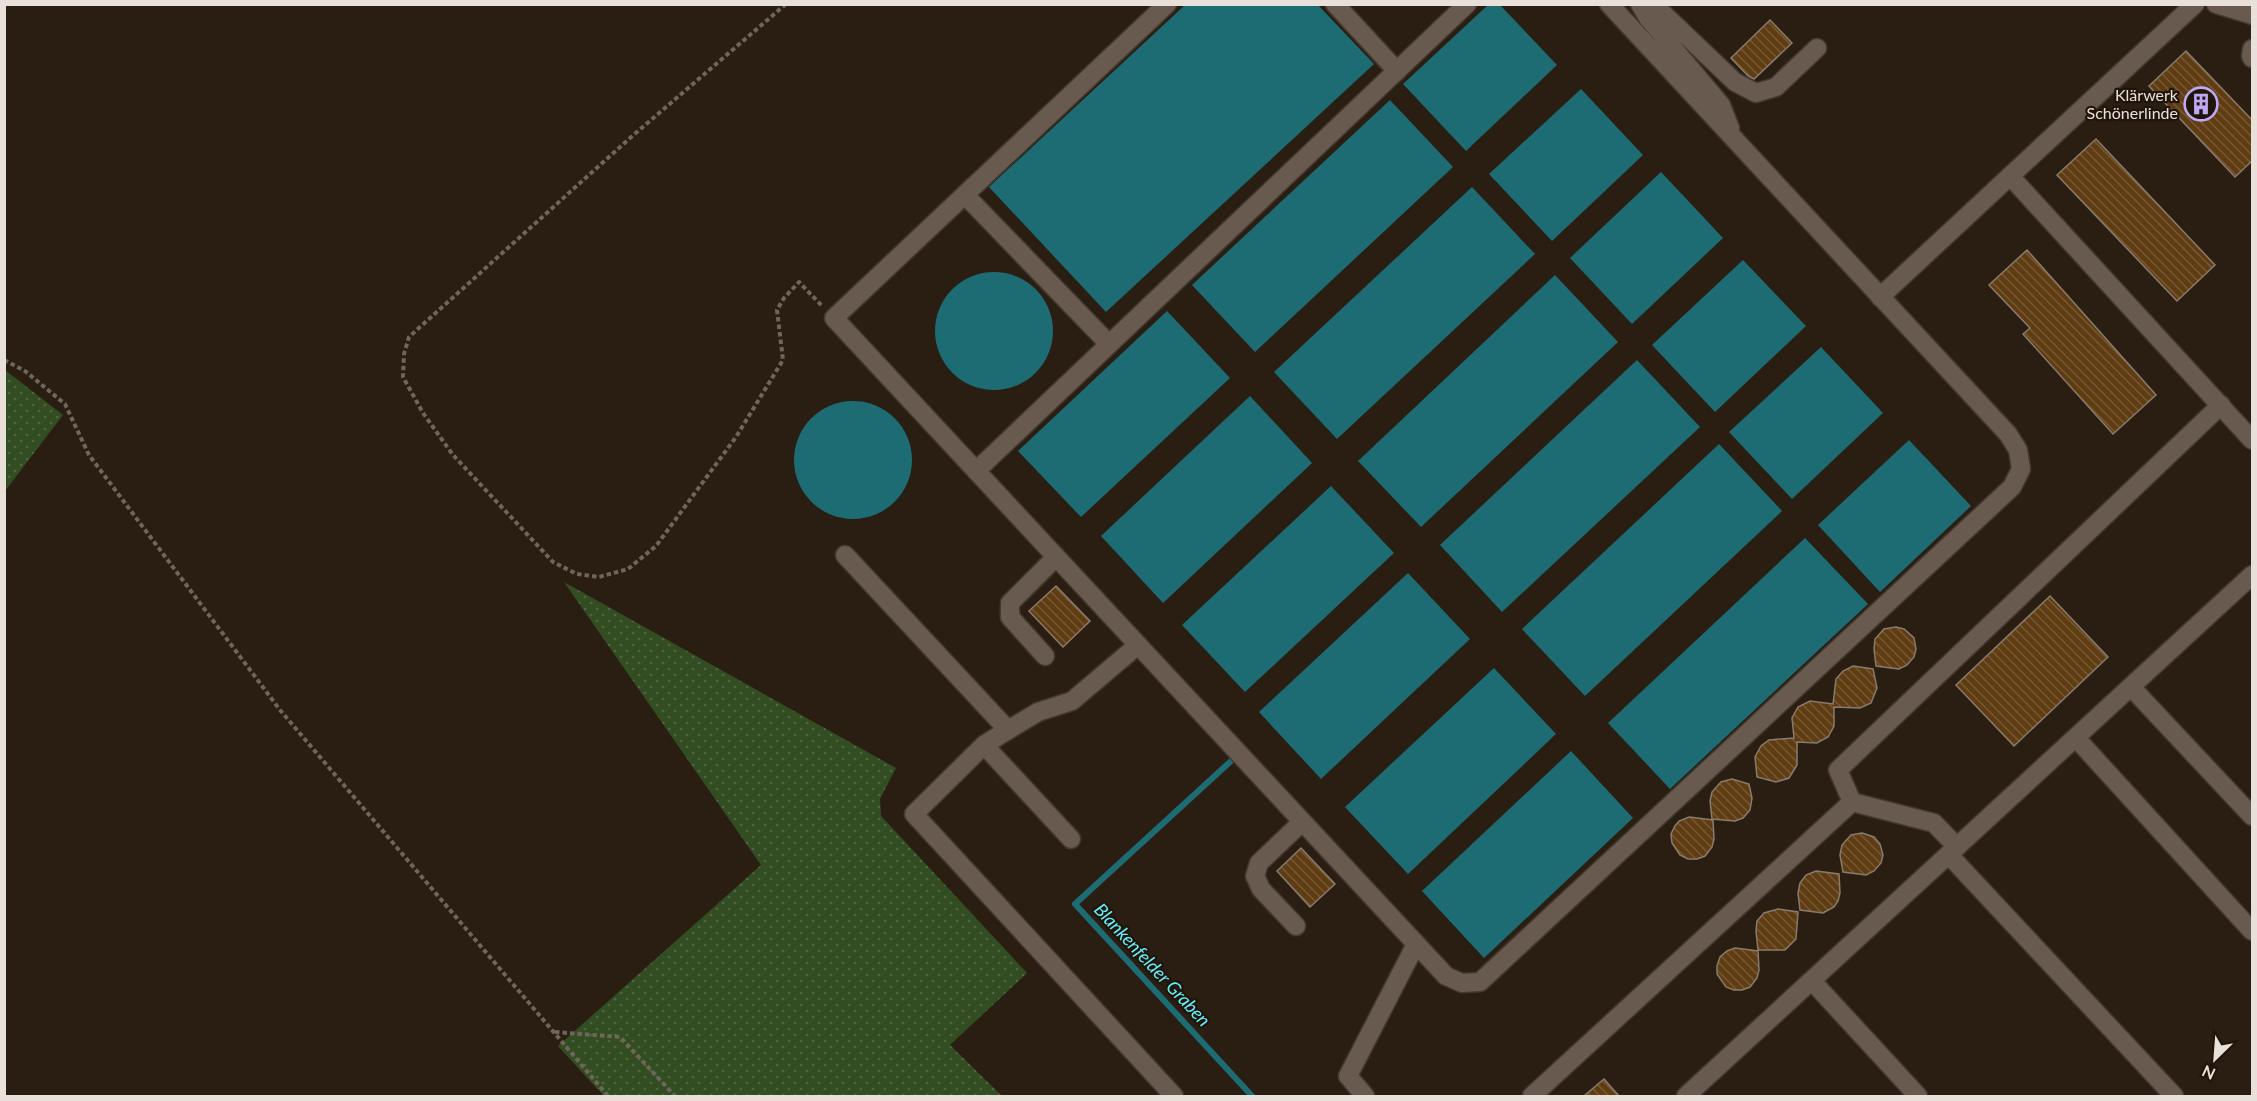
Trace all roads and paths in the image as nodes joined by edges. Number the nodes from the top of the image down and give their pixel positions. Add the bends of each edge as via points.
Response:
1 (786, 4) edge
2 (1167, 4) edge
3 (1335, 4) edge
4 (1467, 4) edge
5 (1609, 4) edge
6 (1640, 4) edge
7 (1653, 4) edge
8 (2195, 4) edge
9 (2216, 4) edge
10 (2253, 15) edge
11 (1817, 48) dead end
12 (2253, 49) edge
13 (2253, 58) edge
14 (1397, 71) junction
15 (1734, 139) junction
16 (2010, 176) junction
17 (965, 195) junction
18 (1880, 297) junction
19 (834, 318) junction
20 (1109, 344) junction
21 (4, 360) edge
22 (2221, 405) junction
23 (2253, 440) edge
24 (976, 471) junction
25 (845, 555) dead end
26 (1056, 557) junction
27 (2253, 575) edge
28 (1138, 645) junction
29 (1045, 656) dead end
30 (2131, 687) junction
31 (1008, 730) junction
32 (2076, 738) junction
33 (984, 745) junction
34 (1852, 802) junction
35 (2253, 816) edge
36 (1302, 822) junction
37 (1071, 839) dead end
38 (1953, 851) junction
39 (1296, 926) dead end
40 (2253, 931) edge
41 (1416, 944) junction
42 (1812, 981) junction
43 (555, 1032) junction
44 (608, 1096) edge
45 (675, 1096) edge
46 (1174, 1096) edge
47 (1365, 1096) edge
48 (1532, 1096) edge
49 (1686, 1096) edge
50 (1918, 1096) edge
51 (2174, 1096) edge

1 - 19 path via 409,337 403,377 453,455 554,562 577,574 599,577 628,569 656,546 736,437 783,360 777,310 784,298 800,282
2 - 17 lane
3 - 14 lane
4 - 14 lane
5 - 15 lane
6 - 15 lane via 1720,105
7 - 11 lane via 1735,82 1756,93 1776,87
8 - 16 lane
9 - 10 lane
12 - 13 lane
14 - 20 lane
15 - 18 lane
16 - 18 lane
16 - 22 lane
17 - 19 lane
17 - 20 lane
18 - 41 lane via 2008,434 2018,450 2021,469 2012,486 1480,982 1462,983 1446,976
19 - 24 lane
20 - 24 lane
21 - 43 path via 25,371 65,404 89,455 280,710
22 - 23 lane
22 - 34 lane via 1838,770
24 - 26 lane
25 - 31 lane
26 - 28 lane
26 - 29 lane via 1010,603 1010,617
27 - 30 lane
28 - 31 lane via 1072,700 1038,712
28 - 36 lane
30 - 32 lane
30 - 35 lane
31 - 33 lane
32 - 38 lane
32 - 40 lane
33 - 37 lane
33 - 46 lane via 914,814
34 - 38 lane via 1934,823
34 - 48 lane
36 - 39 lane via 1259,863 1255,876 1260,889
36 - 41 lane
38 - 42 lane
38 - 51 lane
41 - 47 lane via 1348,1076
42 - 49 lane
42 - 50 lane
43 - 44 path
43 - 45 path via 620,1036

